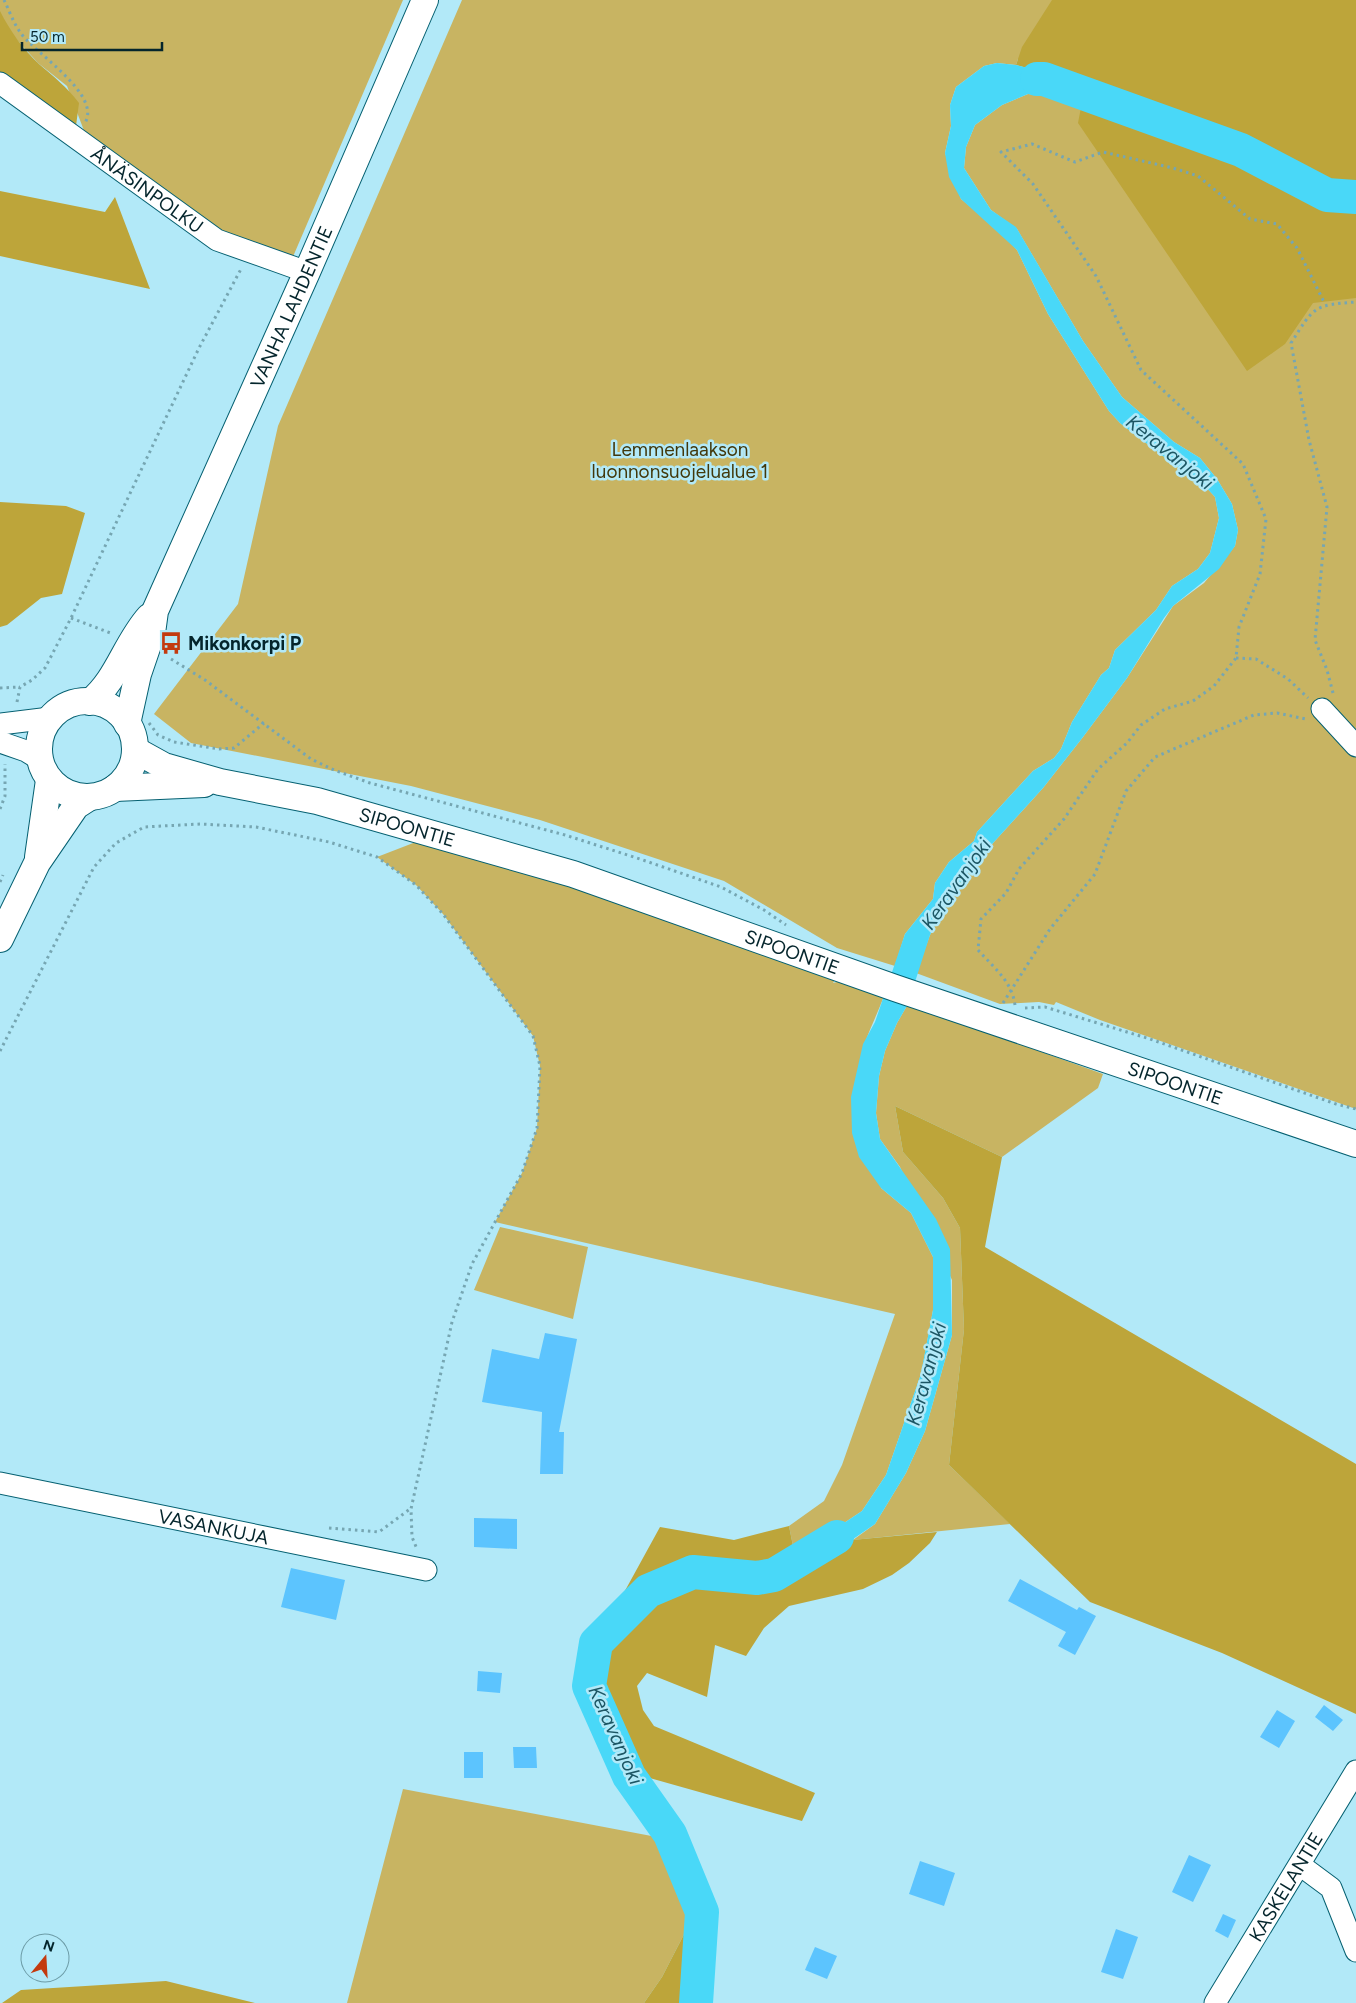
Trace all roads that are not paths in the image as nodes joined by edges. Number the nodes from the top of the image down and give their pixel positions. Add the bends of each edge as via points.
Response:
1 (425, 0) edge
2 (0, 83) edge
3 (307, 272) junction
4 (155, 611) junction
5 (90, 702) junction
6 (1322, 709) road end
7 (50, 718) junction
8 (137, 722) junction
9 (7, 723) edge
10 (4, 743) edge
11 (1356, 746) edge
12 (135, 750) junction
13 (44, 769) junction
14 (220, 782) junction
15 (115, 788) junction
16 (90, 797) junction
17 (37, 863) junction
18 (0, 939) edge
19 (1356, 1144) edge
20 (0, 1483) edge
21 (426, 1570) road end
22 (1356, 1771) edge
23 (1300, 1865) junction
24 (1356, 1951) edge
25 (1215, 2003) edge

1 - 3 main road, VANHA LAHDENTIE
2 - 3 street, ÅNÄSINPOLKU via 217,240
3 - 4 main road, VANHA LAHDENTIE
4 - 5 main road, VANHA LAHDENTIE via 140,628 112,680
4 - 8 main road, VANHA LAHDENTIE via 152,633 138,674
5 - 7 main road via 63,707
5 - 8 main road via 111,708
6 - 11 street
7 - 9 street
7 - 13 main road via 41,732 38,749
8 - 12 main road via 132,733
10 - 13 street
12 - 14 main road, SIPOONTIE via 164,766
12 - 15 main road via 132,766 124,781
13 - 16 main road via 62,791 78,797
13 - 17 main road
14 - 15 main road, SIPOONTIE
14 - 19 main road, SIPOONTIE via 317,801 573,874
15 - 16 main road
16 - 17 main road via 76,806
17 - 18 main road
20 - 21 street, VASANKUJA
22 - 23 street, KASKELANTIE
23 - 24 street via 1331,1888
23 - 25 street, KASKELANTIE

